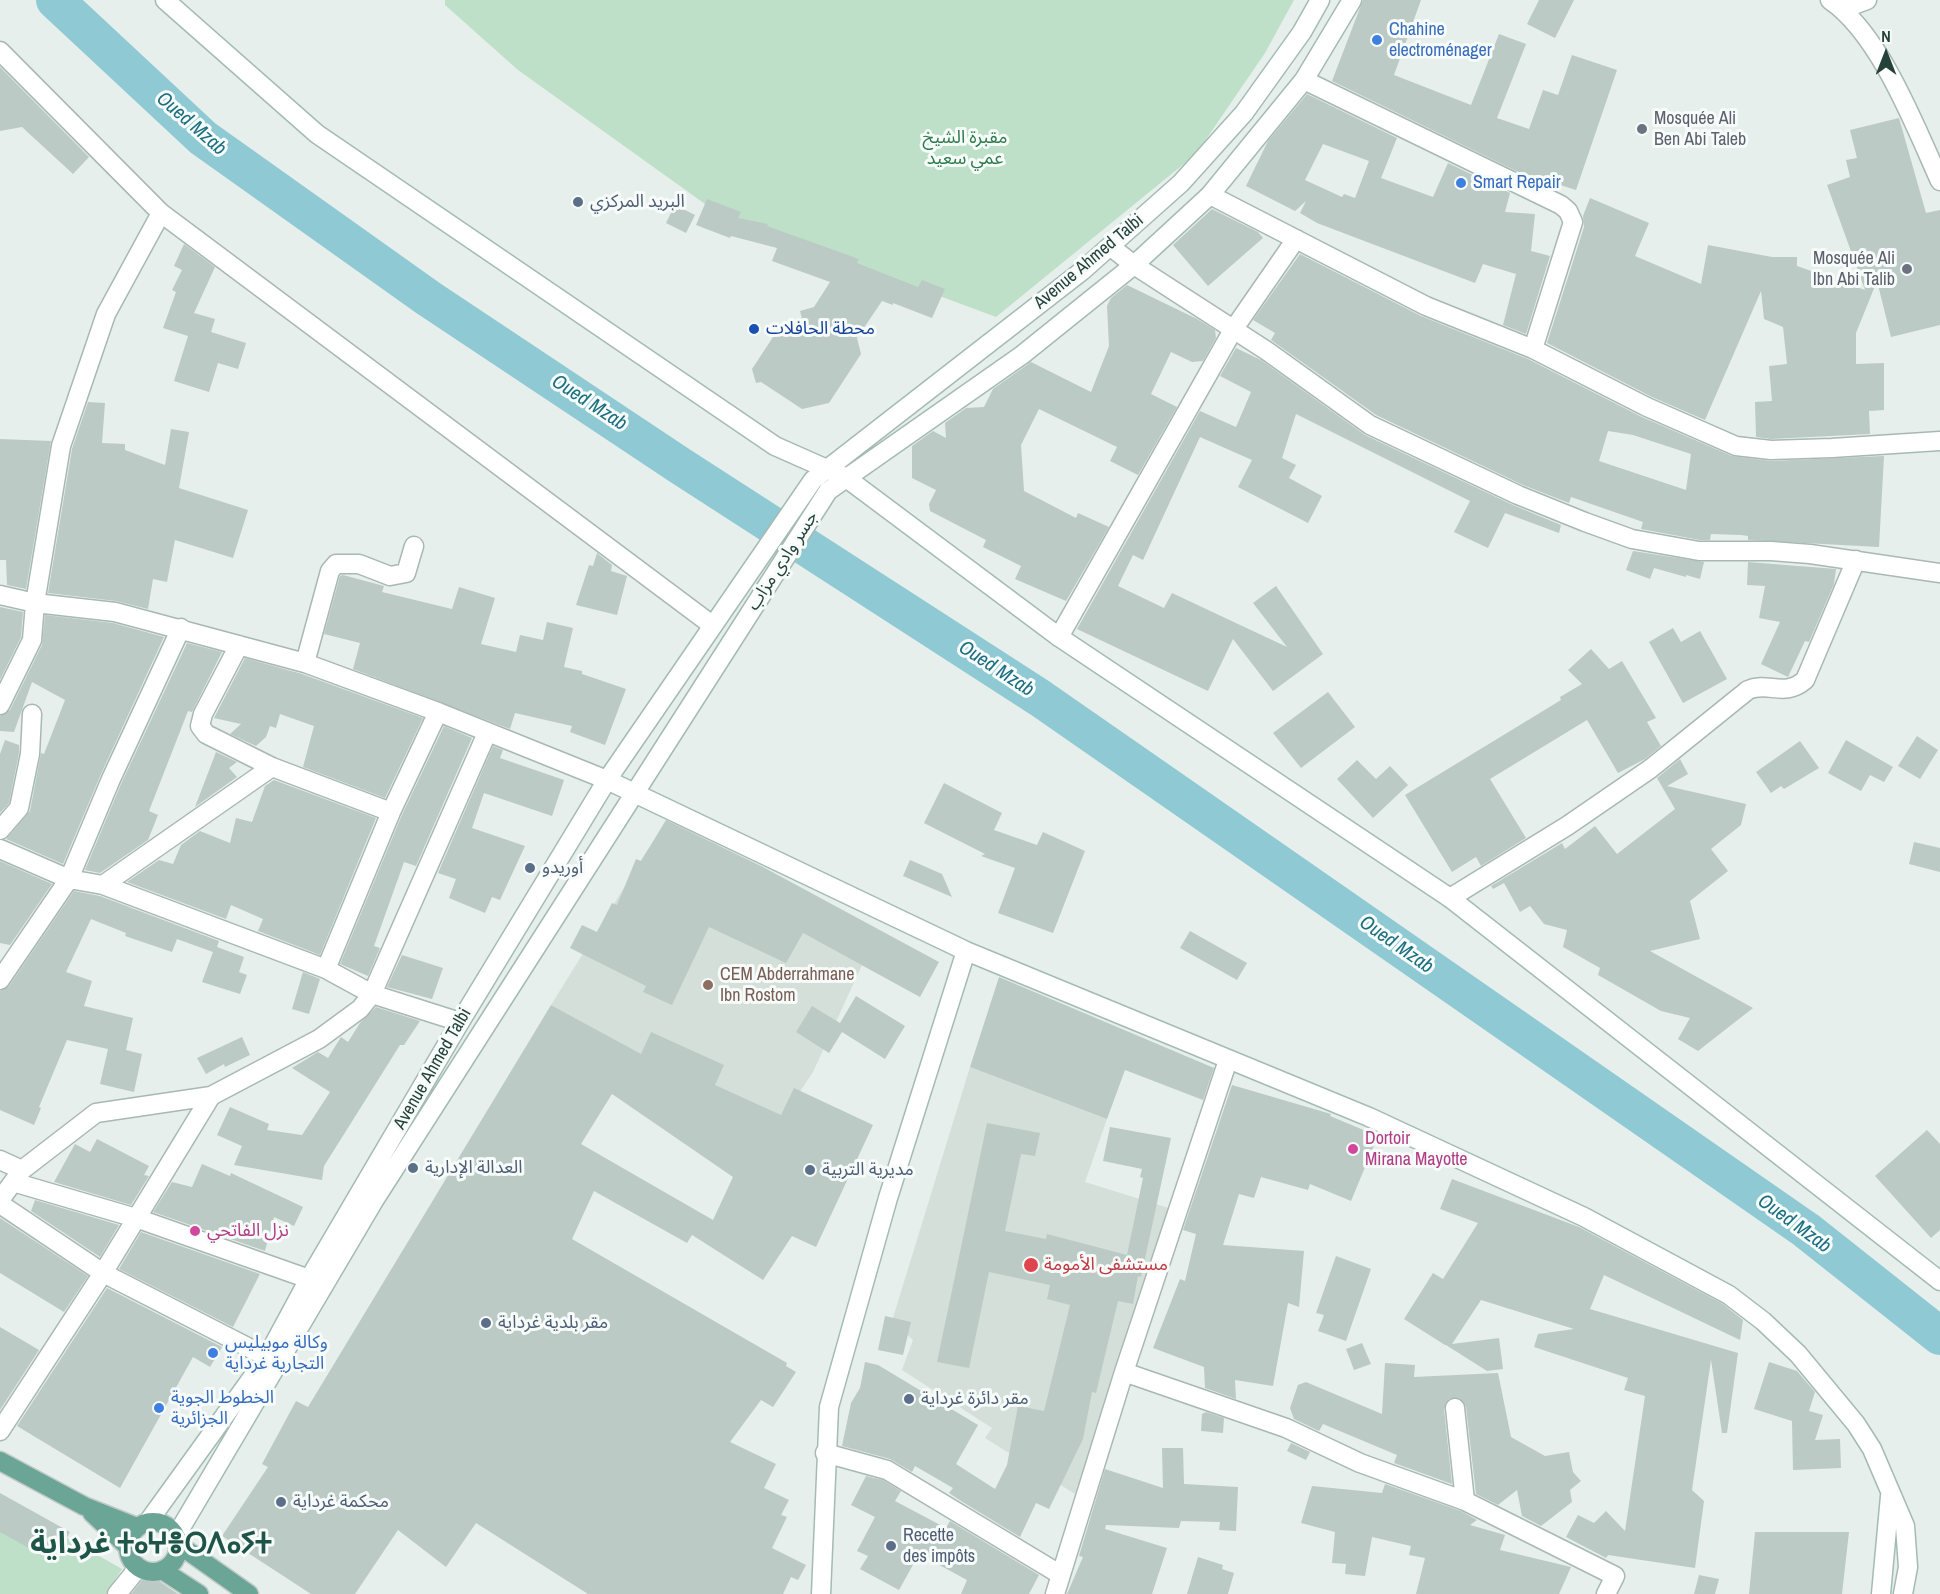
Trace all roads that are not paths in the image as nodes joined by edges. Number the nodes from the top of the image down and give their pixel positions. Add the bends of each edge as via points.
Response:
1 (165, 0) edge
2 (1320, 0) edge
3 (1352, 0) edge
4 (1867, 0) edge
5 (1837, 4) edge
6 (0, 51) edge
7 (1304, 80) junction
8 (1940, 181) edge
9 (1210, 195) junction
10 (161, 213) junction
11 (1296, 239) junction
12 (1111, 247) junction
13 (1134, 265) junction
14 (1233, 330) junction
15 (1533, 350) junction
16 (1940, 441) edge
17 (819, 474) junction
18 (845, 477) junction
19 (414, 546) dead end
20 (1856, 560) junction
21 (1940, 573) edge
22 (0, 595) edge
23 (34, 603) junction
24 (715, 621) junction
25 (181, 628) junction
26 (1059, 637) junction
27 (239, 645) junction
28 (305, 663) junction
29 (0, 705) edge
30 (438, 712) junction
31 (32, 714) dead end
32 (487, 733) junction
33 (272, 767) junction
34 (607, 780) junction
35 (634, 793) junction
36 (391, 812) junction
37 (0, 830) edge
38 (0, 849) edge
39 (69, 879) junction
40 (103, 885) junction
41 (1450, 898) junction
42 (966, 951) junction
43 (326, 969) junction
44 (0, 980) edge
45 (372, 994) junction
46 (460, 1023) junction
47 (1228, 1060) junction
48 (211, 1096) junction
49 (0, 1160) edge
50 (17, 1176) junction
51 (0, 1202) edge
52 (136, 1218) junction
53 (104, 1273) junction
54 (309, 1280) junction
55 (1940, 1281) edge
56 (267, 1357) junction
57 (1124, 1372) junction
58 (1455, 1408) dead end
59 (0, 1431) edge
60 (825, 1453) junction
61 (0, 1461) edge
62 (1891, 1491) junction
63 (1465, 1501) junction
64 (84, 1506) junction
65 (142, 1524) junction
66 (177, 1540) junction
67 (127, 1546) junction
68 (138, 1568) junction
69 (162, 1570) junction
70 (1062, 1575) junction
71 (117, 1594) edge
72 (199, 1594) edge
73 (249, 1594) edge
74 (820, 1594) edge
75 (1055, 1594) edge
76 (1606, 1594) edge
77 (1881, 1594) edge
78 (1903, 1594) edge

1 - 17 street via 317,134
2 - 12 street, Avenue Ahmed Talbi via 1302,32 1236,122 1181,183
3 - 7 street, جسر وادي مزاب
4 - 5 street
5 - 8 street via 1860,27 1884,67
6 - 10 street
7 - 9 street, جسر وادي مزاب
7 - 15 street via 1568,211 1574,222
9 - 11 street
9 - 13 street, جسر وادي مزاب
10 - 23 street via 105,314 61,446
10 - 24 street
11 - 14 street
11 - 15 street via 1426,306
12 - 13 street
12 - 17 street, Avenue Ahmed Talbi
13 - 14 street
13 - 18 street, جسر وادي مزاب via 1022,355
14 - 20 street via 1370,426 1518,495 1623,536 1699,551 1771,551
14 - 26 street
15 - 16 street via 1647,407 1726,442 1749,448 1832,448
17 - 18 street
17 - 24 street, جسر وادي مزاب
18 - 26 street
18 - 35 street, جسر وادي مزاب via 828,491
19 - 28 street via 406,573 390,576 359,564 336,564 330,571
20 - 21 street
20 - 41 street via 1805,680 1798,686 1748,690 1650,769 1568,826
22 - 23 street
23 - 25 street via 115,612
23 - 29 street via 32,640
24 - 34 street, Avenue Ahmed Talbi
25 - 27 street
25 - 39 street
26 - 41 street
27 - 28 street
27 - 33 street via 210,698 201,726 216,740
28 - 30 street
30 - 32 street
30 - 36 street
31 - 37 street via 30,754 19,808
32 - 34 street
32 - 45 street
33 - 36 street
33 - 40 street
34 - 35 street
34 - 46 street, Avenue Ahmed Talbi
35 - 42 street
35 - 66 street, جسر وادي مزاب via 375,1199
36 - 43 street
38 - 39 street
39 - 40 street
39 - 44 street
40 - 43 street
41 - 55 street
42 - 47 street
42 - 60 street via 888,1198 835,1385
43 - 45 street
45 - 46 street
45 - 48 street via 360,1009 319,1040
46 - 54 street, Avenue Ahmed Talbi
47 - 57 street
47 - 62 street via 1369,1117 1584,1217 1729,1295 1798,1354 1832,1394 1872,1449
48 - 50 street via 96,1113
48 - 52 street
49 - 50 street
50 - 51 street
50 - 52 street
51 - 53 street
52 - 53 street
52 - 54 street
53 - 56 street
53 - 59 street
54 - 56 street, Avenue Ahmed Talbi
56 - 65 street, Avenue Ahmed Talbi
57 - 63 street via 1286,1428 1360,1462
57 - 70 street
58 - 63 street
60 - 70 street via 886,1470
60 - 74 street
61 - 64 main road
62 - 77 street
62 - 78 street via 1908,1545
63 - 76 street via 1615,1576
64 - 65 main road
64 - 67 main road
65 - 66 main road via 165,1524
65 - 67 main road
66 - 69 main road via 175,1560
66 - 73 main road
67 - 68 main road
68 - 69 main road
68 - 71 street
69 - 72 main road
70 - 75 street

